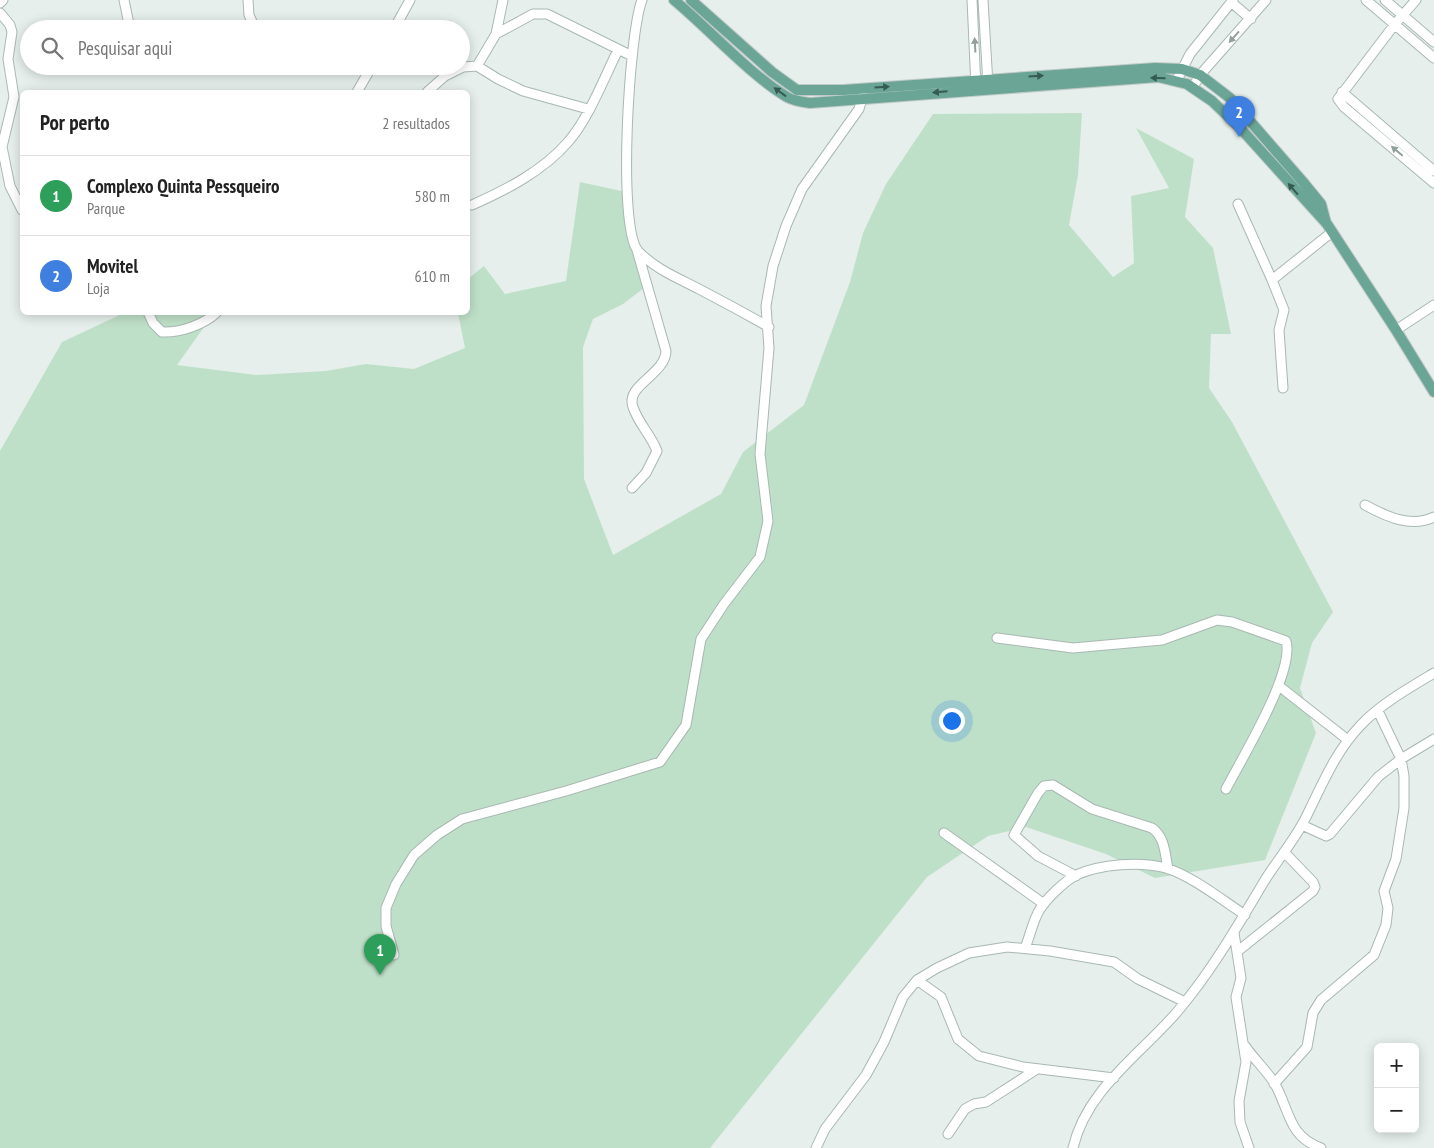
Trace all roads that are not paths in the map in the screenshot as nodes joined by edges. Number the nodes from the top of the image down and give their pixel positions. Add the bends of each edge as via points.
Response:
1 (3, 0) edge
2 (124, 0) edge
3 (248, 0) edge
4 (410, 0) edge
5 (503, 0) edge
6 (642, 0) edge
7 (674, 0) edge
8 (691, 0) edge
9 (972, 0) edge
10 (983, 0) edge
11 (1266, 0) edge
12 (1366, 0) edge
13 (1385, 0) edge
14 (1416, 0) edge
15 (1232, 1) edge
16 (0, 3) edge
17 (0, 13) edge
18 (1403, 15) junction
19 (1251, 18) junction
20 (128, 20) edge
21 (252, 20) edge
22 (399, 20) edge
23 (1395, 24) junction
24 (720, 33) junction
25 (496, 34) junction
26 (738, 42) junction
27 (1434, 42) edge
28 (618, 50) junction
29 (731, 50) junction
30 (632, 56) junction
31 (1434, 58) edge
32 (470, 66) edge
33 (477, 66) junction
34 (1182, 69) junction
35 (367, 75) edge
36 (448, 75) edge
37 (1126, 75) junction
38 (1200, 75) junction
39 (1177, 80) junction
40 (988, 83) junction
41 (976, 84) junction
42 (1193, 87) junction
43 (358, 90) edge
44 (429, 90) edge
45 (797, 90) junction
46 (1342, 92) junction
47 (863, 93) junction
48 (799, 101) junction
49 (588, 109) junction
50 (1250, 121) junction
51 (1242, 130) junction
52 (1283, 157) junction
53 (1273, 166) junction
54 (1434, 171) edge
55 (1434, 183) edge
56 (1238, 204) dead end
57 (472, 205) dead end
58 (20, 206) edge
59 (1330, 228) junction
60 (637, 250) junction
61 (1272, 280) junction
62 (1434, 305) edge
63 (149, 315) edge
64 (212, 315) edge
65 (769, 327) junction
66 (1396, 330) junction
67 (1284, 388) dead end
68 (1434, 392) edge
69 (632, 488) dead end
70 (1366, 505) dead end
71 (1434, 517) edge
72 (997, 638) dead end
73 (1434, 674) edge
74 (1279, 686) junction
75 (1378, 711) junction
76 (1434, 739) edge
77 (1348, 740) junction
78 (1401, 759) junction
79 (1226, 789) dead end
80 (1302, 825) junction
81 (944, 833) dead end
82 (1284, 852) junction
83 (1168, 869) junction
84 (1076, 876) junction
85 (1044, 904) junction
86 (1245, 915) junction
87 (1234, 933) junction
88 (1025, 948) junction
89 (1238, 951) junction
90 (394, 955) dead end
91 (917, 980) junction
92 (1184, 1002) junction
93 (1245, 1046) junction
94 (1037, 1069) junction
95 (1114, 1078) junction
96 (1274, 1084) junction
97 (948, 1134) dead end
98 (816, 1148) edge
99 (1073, 1148) edge
100 (1249, 1148) edge
101 (1322, 1148) edge

1 - 16 street
2 - 20 street
3 - 21 street via 246,6
4 - 22 street
5 - 25 street
6 - 30 street
7 - 24 main road
8 - 24 main road
41 -> 9 street
10 - 40 street
11 - 19 street
12 - 23 street
13 - 18 street
14 - 18 street
15 - 19 street
15 - 34 street
17 - 58 street via 12,32 8,59 14,97 2,147 10,186
18 - 23 street
18 - 27 street
19 -> 38 street
23 - 31 street
23 - 46 street
24 - 26 main road
24 - 29 main road
25 - 28 street via 533,14 547,14
25 - 33 street
26 - 29 main road
26 - 45 main road
28 - 30 street
28 - 49 street
48 -> 29 main road via 772,86
30 - 60 street via 626,180 631,228
32 - 33 street
33 - 49 street via 523,91
34 - 37 main road
34 - 38 main road
34 - 39 street
35 - 43 street
36 - 44 street
39 -> 37 main road
37 - 40 main road
38 - 42 street
38 - 50 main road via 1230,98
39 - 42 main road
40 - 41 main road
41 - 47 main road
42 - 51 main road
45 - 47 main road
45 - 48 main road
46 - 54 street
55 -> 46 street via 1340,103
47 - 48 main road via 810,103
47 - 65 street via 859,109 802,189 786,226 769,280 766,306
49 - 57 street via 569,141 550,160 503,191
50 - 51 main road
50 - 52 main road
51 - 53 main road
52 - 53 main road
52 - 59 main road via 1320,204
59 -> 53 main road
56 - 61 street
59 - 61 street
59 - 66 main road
60 - 65 street via 661,270
60 - 69 street via 666,361 632,395 632,406 657,451 646,473
61 - 67 street via 1284,310 1279,330
62 - 66 street
63 - 64 street via 162,332 174,333
65 - 90 street via 760,454 768,521 760,557 701,639 686,725 660,762 462,819 437,835 414,856 396,884 386,908 386,926
66 - 68 main road
70 - 71 street via 1404,521 1423,522
72 - 74 street via 1073,648 1162,640 1217,620 1232,622 1286,641 1289,648
73 - 75 street
74 - 77 street
74 - 79 street
75 - 77 street
75 - 78 street
76 - 78 street
77 - 80 street via 1332,763
78 - 80 street via 1378,778 1330,834 1326,836
78 - 96 street via 1404,808 1396,859 1384,891 1388,908 1381,938 1374,954 1364,965 1321,1000 1313,1013 1306,1047
80 - 82 street
81 - 85 street
82 - 86 street
82 - 89 street via 1313,882 1314,891
83 - 84 street via 1145,864 1102,867
83 - 84 street via 1162,840 1152,828 1092,809 1053,785 1044,786 1014,835 1038,856
83 - 86 street
84 - 85 street
85 - 88 street
86 - 87 street
87 - 89 street
87 - 92 street
88 - 91 street via 1007,947 968,953
88 - 92 street via 1114,962 1138,979
89 - 93 street via 1240,978 1236,997
91 - 94 street via 941,997 958,1039 969,1050 992,1060
91 - 98 street via 903,997 866,1075 825,1130
92 - 95 street
93 - 96 street
93 - 100 street via 1246,1062 1239,1101 1240,1122
94 - 95 street
94 - 97 street via 1001,1094 965,1109
95 - 99 street via 1095,1099
96 - 101 street via 1297,1133

